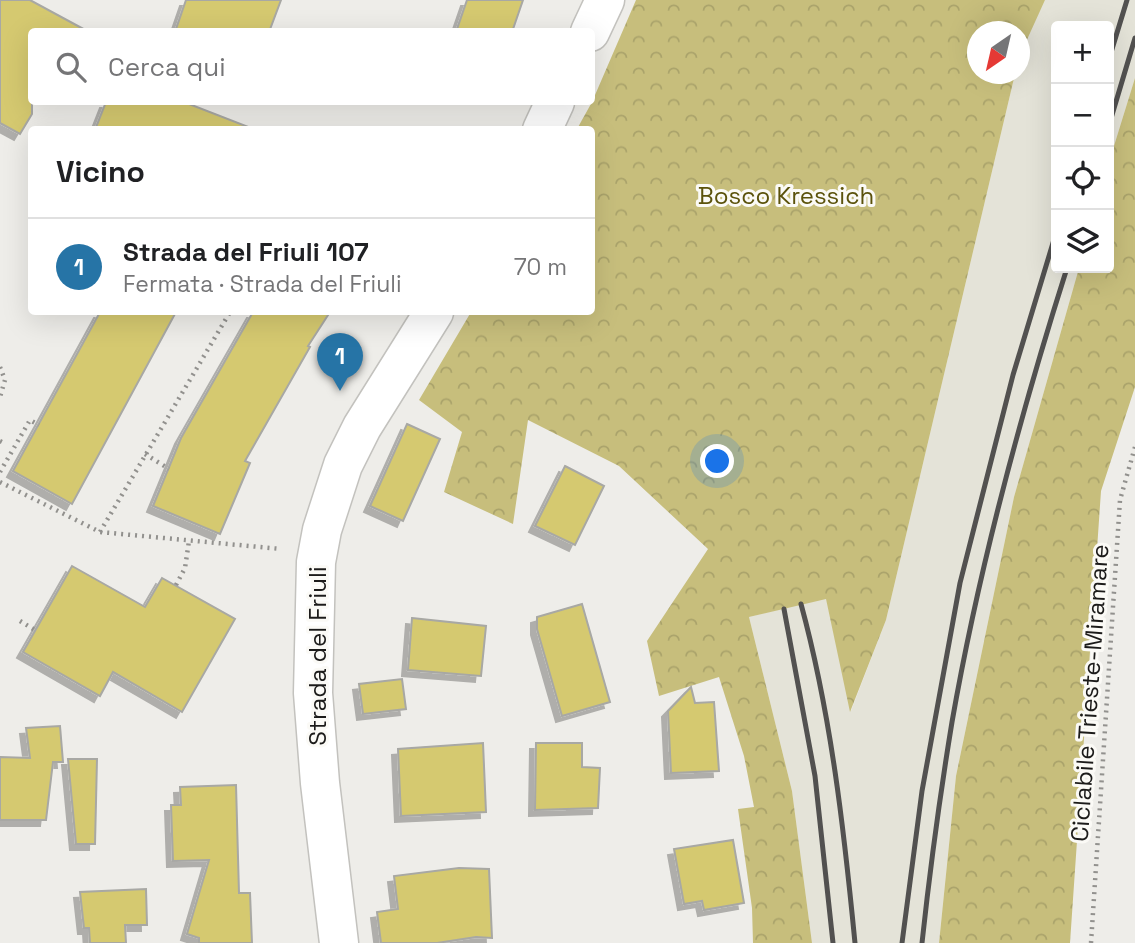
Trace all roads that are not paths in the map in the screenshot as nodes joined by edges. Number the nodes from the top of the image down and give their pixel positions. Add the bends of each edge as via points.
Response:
1 (605, 0) edge
2 (592, 28) edge
3 (554, 105) edge
4 (544, 126) edge
5 (431, 315) edge
6 (339, 943) edge

1 - 2 main road
3 - 4 main road
5 - 6 main road, Strada del Friuli via 343,465 316,562 313,692

